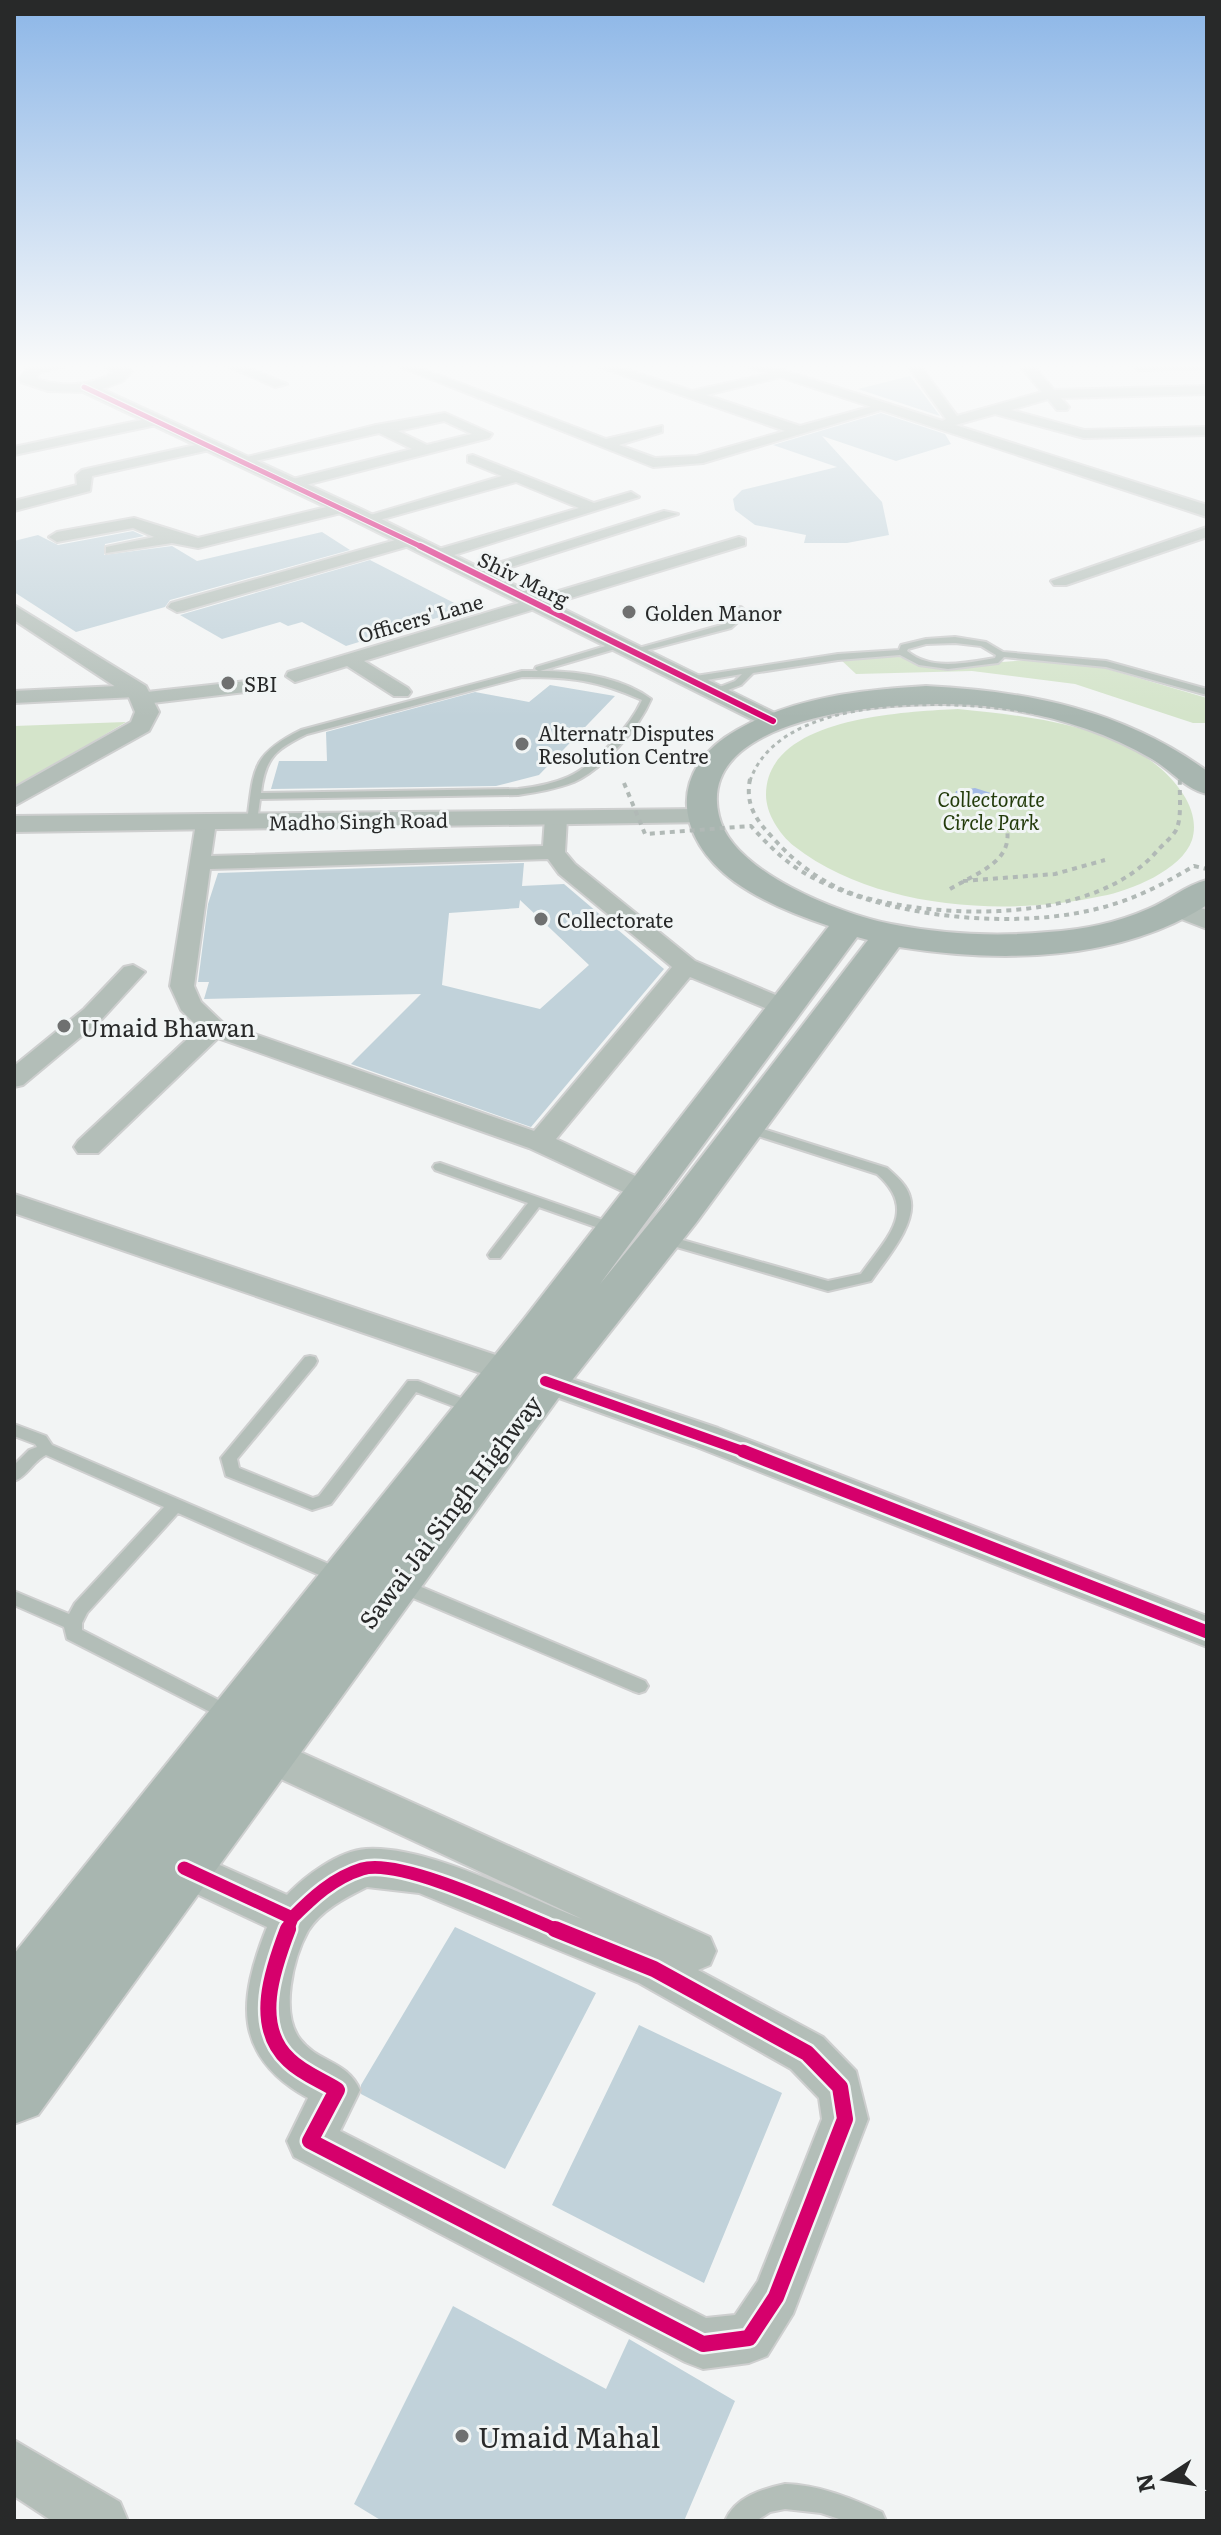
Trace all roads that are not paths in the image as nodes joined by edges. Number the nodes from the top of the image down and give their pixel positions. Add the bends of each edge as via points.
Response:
1 (84, 481) edge
2 (285, 481) edge
3 (301, 481) edge
4 (485, 481) edge
5 (526, 481) edge
6 (1120, 481) edge
7 (290, 484) junction
8 (631, 497) dead end
9 (14, 506) edge
10 (593, 508) junction
11 (1207, 511) edge
12 (353, 514) junction
13 (670, 514) dead end
14 (1207, 532) edge
15 (663, 536) dead end
16 (57, 537) dead end
17 (172, 538) junction
18 (410, 541) junction
19 (739, 542) dead end
20 (112, 550) dead end
21 (617, 550) dead end
22 (703, 553) junction
23 (438, 555) junction
24 (658, 567) junction
25 (474, 573) junction
26 (1060, 581) dead end
27 (537, 604) junction
28 (177, 607) dead end
29 (738, 609) dead end
30 (14, 611) edge
31 (625, 648) junction
32 (902, 652) junction
33 (1001, 654) junction
34 (350, 660) junction
35 (750, 672) junction
36 (522, 674) junction
37 (295, 676) dead end
38 (689, 680) junction
39 (256, 686) dead end
40 (401, 692) dead end
41 (715, 692) junction
42 (1207, 692) edge
43 (141, 694) junction
44 (14, 697) edge
45 (773, 721) junction
46 (1207, 747) edge
47 (1187, 774) edge
48 (447, 793) junction
49 (14, 798) edge
50 (254, 809) junction
51 (701, 817) junction
52 (556, 818) junction
53 (445, 820) junction
54 (205, 822) junction
55 (14, 824) edge
56 (554, 852) junction
57 (200, 863) junction
58 (1198, 907) edge
59 (870, 928) junction
60 (686, 966) junction
61 (133, 972) dead end
62 (786, 1008) junction
63 (214, 1028) junction
64 (14, 1079) edge
65 (745, 1128) junction
66 (539, 1142) junction
67 (88, 1147) dead end
68 (440, 1167) dead end
69 (536, 1201) junction
70 (14, 1203) edge
71 (643, 1221) junction
72 (495, 1255) dead end
73 (310, 1361) dead end
74 (527, 1376) junction
75 (478, 1410) junction
76 (14, 1430) edge
77 (46, 1449) junction
78 (14, 1475) edge
79 (176, 1505) junction
80 (370, 1581) junction
81 (14, 1598) edge
82 (73, 1623) junction
83 (1207, 1632) edge
84 (639, 1686) dead end
85 (251, 1735) junction
86 (184, 1868) junction
87 (292, 1918) junction
88 (695, 1951) dead end
89 (14, 2004) edge
90 (14, 2091) edge
91 (14, 2466) edge
92 (101, 2521) edge
93 (738, 2521) edge
94 (873, 2521) edge

1 - 9 street via 85,488
2 - 7 street, Shiv Marg
3 - 7 street
4 - 12 street
5 - 10 street
6 - 11 street
7 - 12 street, Shiv Marg
8 - 10 street
10 - 23 street
12 - 17 street via 215,541
12 - 18 street, Shiv Marg
13 - 25 street
14 - 26 street
15 - 22 street
16 - 17 street via 134,523
17 - 20 street
18 - 23 street, Shiv Marg
18 - 28 street
19 - 22 street, Officers' Lane
21 - 24 street
22 - 24 street, Officers' Lane
23 - 25 street, Shiv Marg
24 - 27 street, Officers' Lane
25 - 27 street, Shiv Marg
27 - 31 street, Shiv Marg
27 - 34 street, Officers' Lane
29 - 31 lane via 744,613 741,619 728,626
30 - 43 street
31 - 36 lane
31 - 38 street, Shiv Marg
32 - 33 lane via 913,661 937,665 998,660
32 - 33 lane via 912,643 945,640 992,645
32 - 35 lane
33 - 42 lane via 1106,664
34 - 37 street, Officers' Lane
34 - 40 street
35 - 38 lane
35 - 41 lane
36 - 48 lane via 563,674 611,683 647,699 643,715 577,776 552,786
36 - 50 lane via 304,732 274,745 261,762
38 - 41 street, Shiv Marg
39 - 43 street
41 - 45 street, Shiv Marg
43 - 44 street
43 - 49 street via 147,712 141,726
45 - 47 main road via 881,697 1003,700 1120,729
45 - 51 main road via 718,757 701,786
46 - 47 main road
48 - 50 lane
48 - 53 lane
50 - 53 street, Madho Singh Road
50 - 54 street, Madho Singh Road
51 - 52 street, Madho Singh Road
51 - 59 main road via 714,844 742,871 791,901
52 - 53 street, Madho Singh Road
52 - 56 street
54 - 55 street, Madho Singh Road
54 - 57 street
56 - 57 street
56 - 60 street via 567,869
57 - 63 street via 182,986 190,1005
58 - 59 main road via 1072,941 996,945
59 - 62 main road
59 - 65 main road
60 - 62 street
60 - 66 street
61 - 64 street via 93,1014
62 - 71 main road
63 - 66 street
63 - 67 street
65 - 71 main road
65 - 71 lane via 882,1171 900,1183 906,1216 866,1278 828,1286
66 - 71 street
68 - 69 lane
69 - 71 lane
69 - 72 lane
70 - 74 street
71 - 74 main road
73 - 75 lane via 229,1458 232,1472 312,1504 325,1500 413,1385
74 - 75 main road
74 - 80 main road, Sawai Jai Singh Highway
74 - 83 street via 706,1437
75 - 80 main road
76 - 77 lane via 41,1440
77 - 78 lane
77 - 79 lane
79 - 80 lane
79 - 82 lane
80 - 84 lane
80 - 85 main road, Sawai Jai Singh Highway
81 - 82 lane
82 - 85 lane via 73,1634
85 - 86 main road, Sawai Jai Singh Highway
85 - 88 street
85 - 89 main road
86 - 87 street
86 - 90 main road, Sawai Jai Singh Highway
87 - 87 street via 321,1889 364,1868 421,1874 654,1969 807,2053 840,2087 845,2119 776,2297 749,2338 703,2344 310,2141 337,2090 285,2057 267,2017 272,1968
91 - 92 street
93 - 94 lane via 779,2496 830,2500

